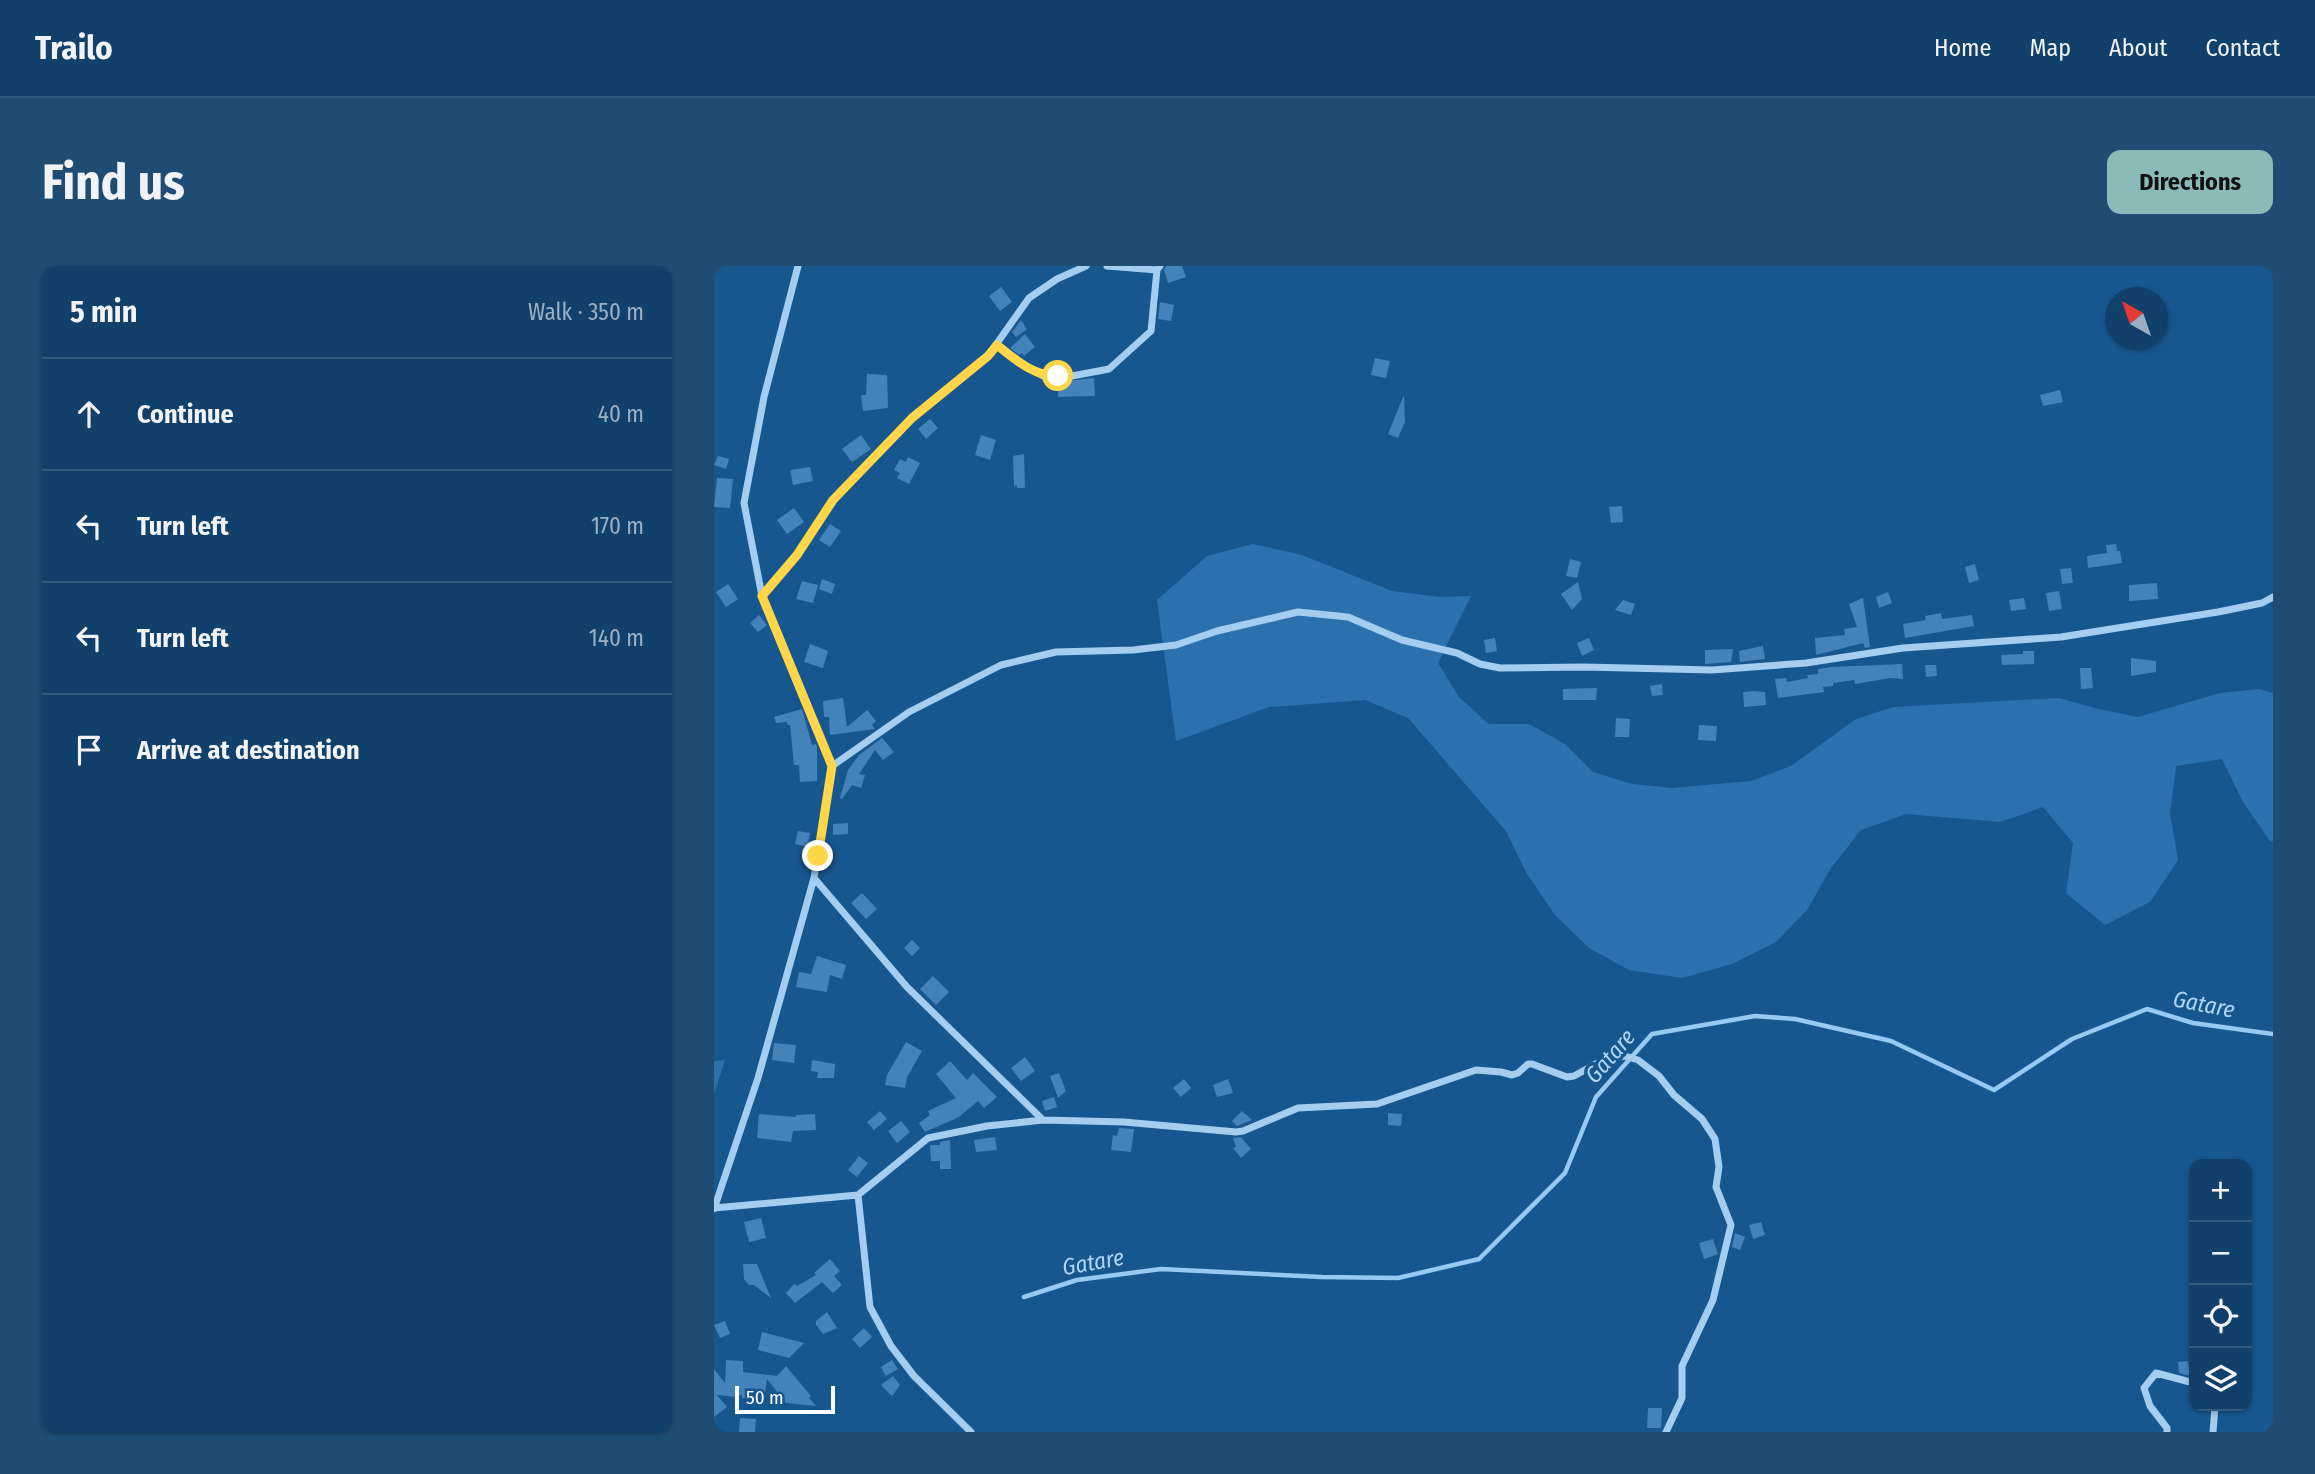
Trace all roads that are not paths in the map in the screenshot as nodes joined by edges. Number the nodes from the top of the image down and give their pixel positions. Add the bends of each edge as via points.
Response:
1 (798, 266) edge
2 (1086, 266) edge
3 (1107, 266) edge
4 (1158, 268) edge
5 (997, 345) junction
6 (762, 596) junction
7 (2273, 597) edge
8 (832, 766) junction
9 (814, 878) junction
10 (1043, 1120) junction
11 (858, 1195) junction
12 (714, 1209) edge
13 (2189, 1382) edge
14 (2215, 1411) edge
15 (971, 1432) edge
16 (1666, 1432) edge
17 (2167, 1432) edge
18 (2213, 1432) edge

1 - 6 street via 764,397 744,503
2 - 5 street via 1029,298
3 - 4 street
4 - 5 street via 1152,331 1109,369 1043,376
5 - 6 street via 912,418 833,500 797,555
6 - 8 street
7 - 8 street via 2218,612 2061,637 1903,648 1807,663 1712,670 1500,667 1402,640 1348,617 1298,612 1176,645 1055,652 1002,665 909,712
8 - 9 street
9 - 10 street via 907,987
9 - 12 street via 758,1078
10 - 11 street via 928,1138
10 - 16 street via 1243,1131 1298,1108 1377,1104 1476,1070 1512,1075 1532,1064 1567,1077 1601,1061 1625,1056 1638,1060 1702,1119 1716,1139 1716,1187 1731,1225 1713,1300 1682,1366 1682,1398
11 - 12 street
11 - 15 street via 870,1307 914,1376
13 - 17 street via 2156,1373 2144,1388
14 - 18 street

